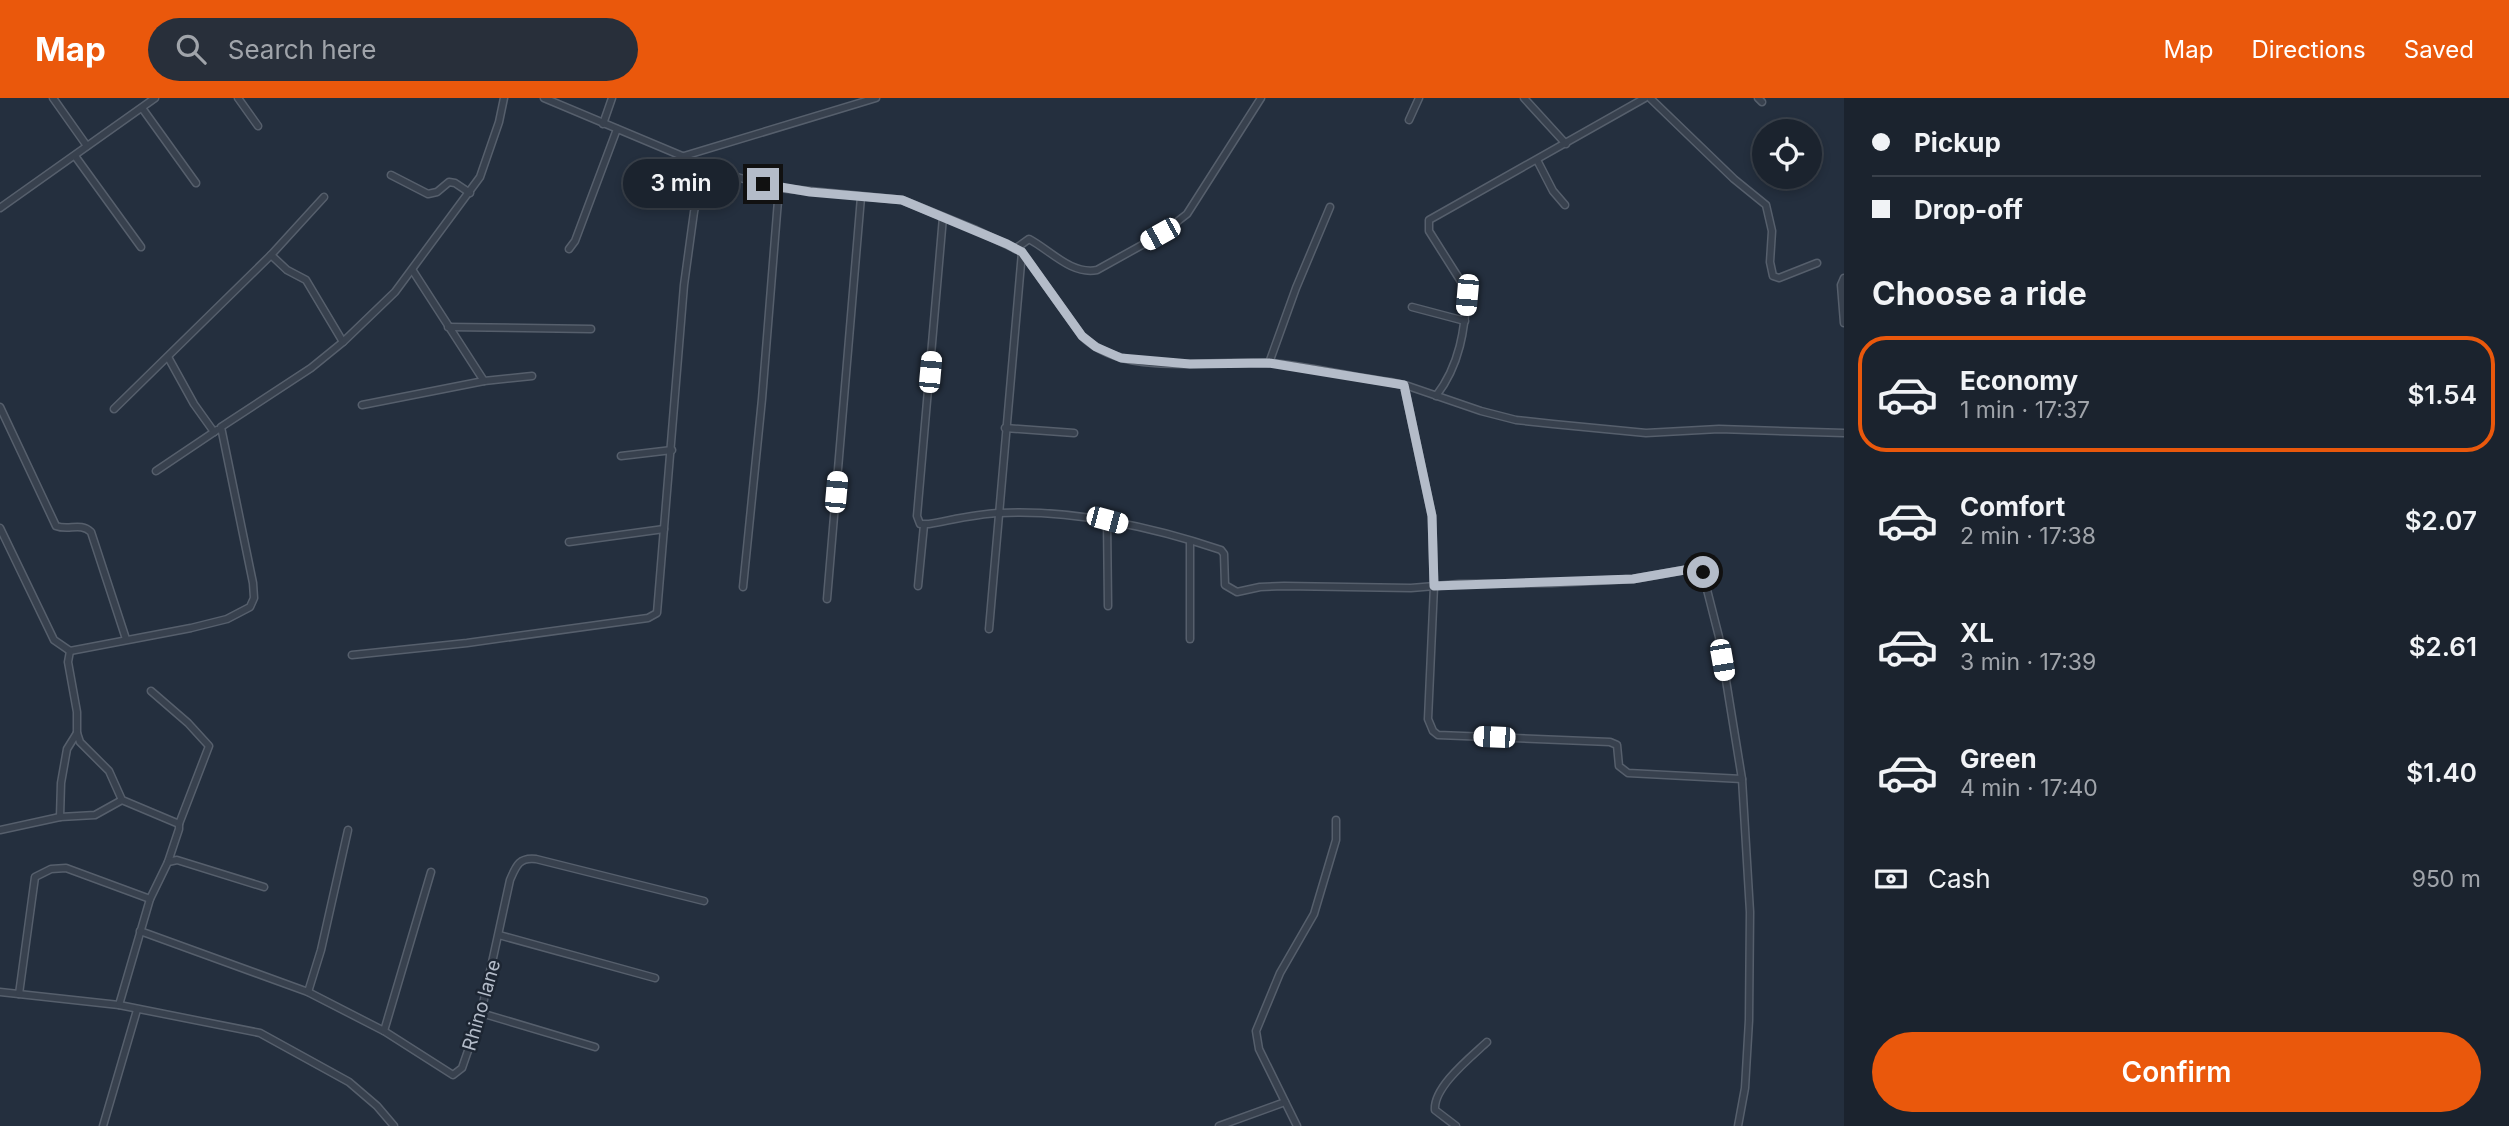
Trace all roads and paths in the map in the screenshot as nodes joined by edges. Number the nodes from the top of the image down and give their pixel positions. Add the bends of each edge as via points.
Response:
1 (53, 98) edge
2 (154, 98) edge
3 (238, 98) edge
4 (504, 98) edge
5 (544, 98) edge
6 (612, 98) edge
7 (876, 98) edge
8 (1261, 98) edge
9 (1419, 98) edge
10 (1524, 98) edge
11 (1647, 98) edge
12 (863, 99) edge
13 (142, 108) junction
14 (1409, 120) dead end
15 (603, 124) junction
16 (258, 126) dead end
17 (617, 130) junction
18 (1566, 144) junction
19 (87, 146) junction
20 (75, 156) junction
21 (682, 156) junction
22 (1537, 160) junction
23 (703, 165) junction
24 (391, 175) dead end
25 (196, 183) dead end
26 (779, 188) junction
27 (470, 193) junction
28 (324, 197) dead end
29 (861, 197) junction
30 (1564, 205) dead end
31 (1330, 206) dead end
32 (0, 208) edge
33 (943, 217) junction
34 (141, 247) dead end
35 (569, 249) dead end
36 (1019, 250) junction
37 (271, 255) junction
38 (1817, 263) dead end
39 (413, 271) junction
40 (1844, 278) edge
41 (1412, 307) dead end
42 (1465, 321) junction
43 (1844, 323) edge
44 (448, 327) junction
45 (591, 329) dead end
46 (343, 342) junction
47 (168, 357) junction
48 (1269, 363) junction
49 (532, 376) dead end
50 (484, 381) junction
51 (1404, 385) junction
52 (1436, 396) junction
53 (362, 405) dead end
54 (0, 407) edge
55 (114, 410) dead end
56 (221, 427) junction
57 (1005, 428) junction
58 (214, 432) junction
59 (1074, 433) dead end
60 (1844, 433) edge
61 (672, 450) junction
62 (621, 456) dead end
63 (156, 471) dead end
64 (999, 513) junction
65 (1107, 520) junction
66 (924, 524) junction
67 (0, 527) edge
68 (664, 529) junction
69 (1190, 541) junction
70 (569, 542) dead end
71 (918, 586) dead end
72 (1434, 586) junction
73 (743, 587) dead end
74 (827, 599) dead end
75 (1108, 606) dead end
76 (989, 629) dead end
77 (126, 639) junction
78 (1190, 639) dead end
79 (70, 651) junction
80 (352, 655) dead end
81 (151, 691) dead end
82 (77, 733) junction
83 (1742, 779) junction
84 (122, 800) junction
85 (60, 817) junction
86 (1336, 820) dead end
87 (178, 824) junction
88 (0, 830) edge
89 (348, 830) dead end
90 (168, 862) junction
91 (431, 872) dead end
92 (264, 887) dead end
93 (150, 899) junction
94 (704, 901) dead end
95 (141, 931) junction
96 (499, 935) junction
97 (655, 978) dead end
98 (0, 992) edge
99 (308, 992) junction
100 (19, 994) junction
101 (119, 1005) junction
102 (137, 1010) junction
103 (481, 1013) junction
104 (384, 1031) junction
105 (1487, 1042) dead end
106 (595, 1047) dead end
107 (1284, 1102) junction
108 (103, 1126) edge
109 (394, 1126) edge
110 (1219, 1126) edge
111 (1297, 1126) edge
112 (1456, 1126) edge
113 (1738, 1126) edge

1 - 19 street
2 - 13 street
3 - 16 street
4 - 27 street via 491,149
5 - 15 street
6 - 15 street
7 - 12 street
8 - 36 street via 1193,206 1160,234 1086,272 1029,239
9 - 14 street
10 - 18 street
11 - 18 street
11 - 38 street via 1766,205 1772,230 1773,276 1779,278
12 - 21 street
13 - 19 street
13 - 25 street
15 - 17 street
17 - 21 street
17 - 35 street
18 - 22 street
19 - 20 street
20 - 32 street
20 - 34 street
21 - 23 street
22 - 30 street
22 - 42 street via 1429,220 1429,231 1466,287
23 - 26 street
23 - 61 street via 684,285
24 - 27 street via 429,194 449,182
26 - 29 street
26 - 73 street
27 - 39 street
28 - 37 street
29 - 33 street via 902,200
29 - 74 street
31 - 48 street
33 - 36 street
33 - 66 street via 917,516
36 - 48 street via 1082,336 1107,353 1160,363
36 - 57 street
37 - 46 street via 308,283
37 - 47 street
39 - 44 street
39 - 46 street
40 - 43 street
41 - 42 street
42 - 52 street via 1453,370
44 - 45 street
44 - 50 street
46 - 56 street
47 - 55 street
47 - 58 street
48 - 51 street
49 - 50 street
50 - 53 street
51 - 52 street
51 - 72 street via 1432,516
52 - 60 street via 1516,420 1646,433 1719,429
54 - 77 street via 56,526 79,526 92,532
56 - 58 street
56 - 77 street via 253,583 252,604 227,619
57 - 59 street
57 - 64 street
58 - 63 street
61 - 62 street
61 - 68 street
64 - 65 street
64 - 66 street
64 - 76 street
65 - 69 street
65 - 75 street
66 - 71 street
67 - 79 street via 54,639
68 - 70 street
68 - 80 street via 659,607 653,617
69 - 72 street via 1221,550 1225,585 1237,592 1284,586
69 - 78 street
72 - 83 street via 1428,719 1438,735 1610,742 1617,745 1619,766 1628,773
72 - 83 street via 1633,579 1700,568 1719,637
77 - 79 street
79 - 82 street
81 - 87 street via 209,746
82 - 84 street via 80,742 109,771
82 - 85 street via 67,750
83 - 113 street via 1750,912 1749,1020
84 - 85 street via 95,815
84 - 87 street
85 - 88 street
86 - 107 street via 1336,840 1314,914 1280,973 1256,1031 1259,1049
87 - 90 street
89 - 99 street
90 - 92 street via 177,860
90 - 93 street
91 - 104 street
93 - 95 street
93 - 100 street via 66,868 42,872 36,877
94 - 96 street, Rhino lane via 527,858 520,861 510,880
95 - 99 street, Rhino lane
95 - 101 street
96 - 97 street
96 - 103 street, Rhino lane
98 - 100 street
99 - 104 street, Rhino lane
100 - 101 street
101 - 102 street
102 - 108 street
102 - 109 street via 260,1033 349,1082
103 - 104 street, Rhino lane via 463,1068 453,1075
103 - 106 street
105 - 112 street via 1453,1075 1434,1102 1435,1110
107 - 110 street
107 - 111 street

